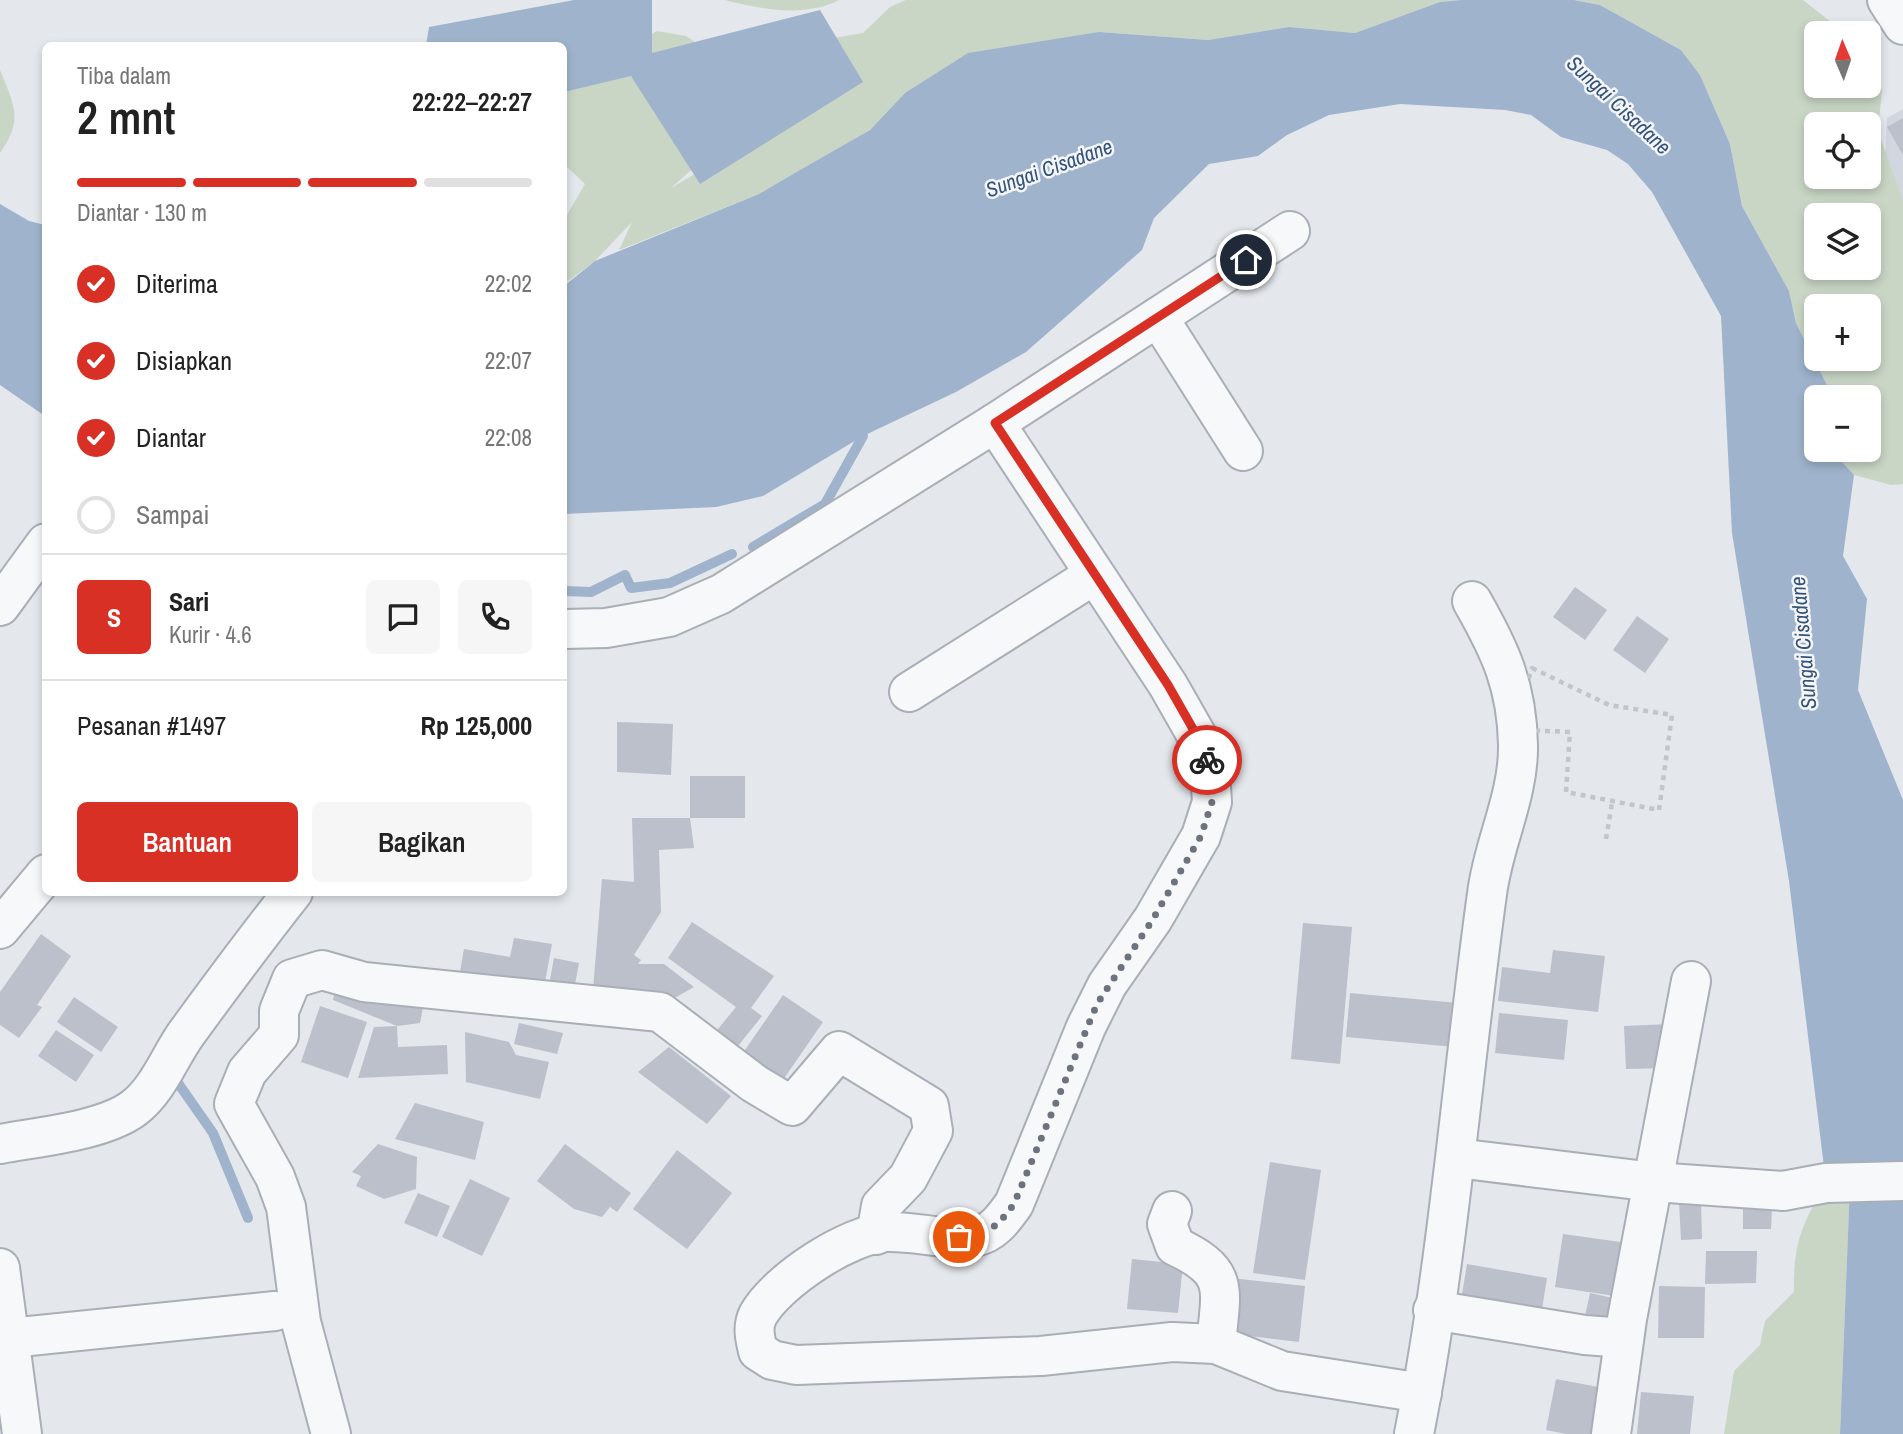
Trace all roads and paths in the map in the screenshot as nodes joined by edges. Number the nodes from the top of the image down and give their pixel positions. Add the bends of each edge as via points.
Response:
1 (1887, 0) edge
2 (1903, 25) edge
3 (1290, 231) dead end
4 (1158, 317) junction
5 (995, 423) junction
6 (1242, 451) dead end
7 (42, 548) edge
8 (1094, 575) junction
9 (3, 599) edge
10 (1472, 601) dead end
11 (567, 629) edge
12 (909, 692) dead end
13 (1612, 803) junction
14 (1606, 839) dead end
15 (42, 879) edge
16 (290, 896) edge
17 (0, 929) edge
18 (1691, 981) dead end
19 (0, 1144) edge
20 (1456, 1158) junction
21 (1903, 1181) edge
22 (1654, 1182) junction
23 (1172, 1211) dead end
24 (876, 1234) junction
25 (0, 1268) edge
26 (1433, 1310) junction
27 (275, 1311) dead end
28 (5, 1317) edge
29 (1624, 1338) junction
30 (1216, 1344) junction
31 (1422, 1393) junction
32 (23, 1434) edge
33 (331, 1434) edge
34 (1414, 1434) edge
35 (1611, 1434) edge

1 - 2 street
3 - 4 street
4 - 5 street
4 - 6 street
5 - 8 street
5 - 11 street via 721,594 668,617 606,628
7 - 9 street
8 - 12 street
8 - 24 street via 1201,743 1210,771 1212,802 1201,836 1097,1004 1014,1204 1000,1223 974,1237
10 - 20 street via 1506,665 1518,744 1487,891
13 - 13 path via 1566,792 1570,732 1524,730 1518,712 1532,668 1609,705 1672,715 1659,810
13 - 14 path
15 - 17 street
16 - 19 street via 133,1109 106,1121
18 - 22 street
20 - 22 street
20 - 26 street
21 - 22 street via 1826,1183 1783,1191
22 - 29 street
23 - 30 street via 1167,1224 1175,1245 1201,1258 1215,1272 1220,1293
24 - 30 street via 801,1271 768,1301 753,1332 758,1351 772,1360 796,1365 1041,1356 1172,1342
24 - 33 street via 881,1206 908,1178 933,1131 929,1106 839,1051 792,1106 660,1013 364,982 322,970 292,979 279,1011 279,1035 247,1072 234,1104 275,1177 286,1207 301,1322
25 - 28 street
26 - 29 street
26 - 31 street
27 - 28 street
28 - 32 street
29 - 35 street
30 - 31 street via 1282,1371
31 - 34 street

